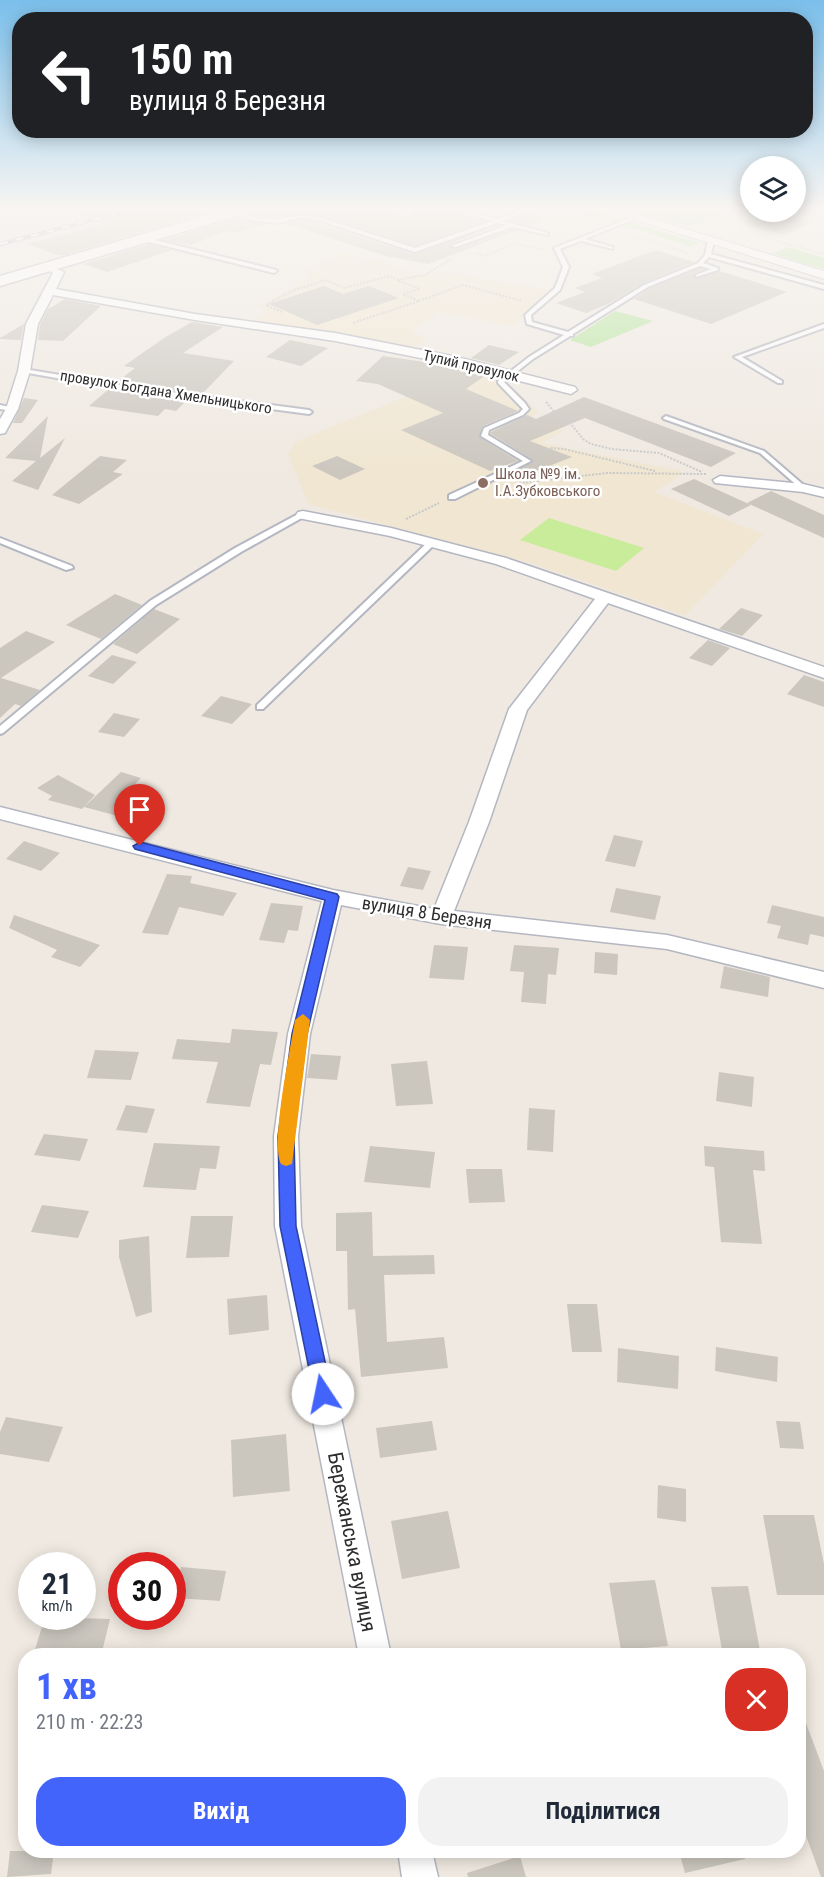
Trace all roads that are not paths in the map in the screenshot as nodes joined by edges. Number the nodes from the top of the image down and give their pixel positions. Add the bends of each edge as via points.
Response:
1 (46, 298) edge
2 (87, 298) edge
3 (548, 298) edge
4 (628, 298) edge
5 (824, 326) edge
6 (571, 335) junction
7 (24, 371) junction
8 (510, 374) junction
9 (780, 382) dead end
10 (571, 390) dead end
11 (6, 408) edge
12 (309, 412) dead end
13 (666, 418) dead end
14 (0, 430) edge
15 (720, 480) road end
16 (803, 488) junction
17 (824, 493) edge
18 (452, 497) road end
19 (303, 515) joint
20 (0, 540) edge
21 (432, 543) junction
22 (69, 568) dead end
23 (604, 598) junction
24 (824, 673) edge
25 (260, 707) dead end
26 (0, 731) edge
27 (0, 813) edge
28 (333, 897) junction
29 (441, 918) junction
30 (824, 980) edge
31 (373, 1648) edge
32 (416, 1858) edge
33 (420, 1877) edge

1 - 7 street via 32,324
2 - 8 street, Тупий провулок via 335,337
3 - 6 lane via 528,315 529,323
4 - 6 lane
5 - 9 lane via 737,357
6 - 8 lane
7 - 11 street
7 - 12 lane, провулок Богдана Хмельницького
8 - 10 street, Тупий провулок
8 - 18 lane via 500,382 526,409 486,429 484,436 528,461
11 - 14 street
13 - 16 lane via 762,452
15 - 16 street
16 - 17 street
19 - 21 street
19 - 26 lane via 153,603
20 - 22 lane
21 - 23 street via 501,561
21 - 25 lane
23 - 24 street
23 - 29 street via 518,709
27 - 28 street, вулиця 8 Березня
28 - 29 street, вулиця 8 Березня
28 - 31 street, Бережанська вулиця via 299,1034 286,1136 288,1226
29 - 30 street, вулиця 8 Березня via 668,942
32 - 33 street

